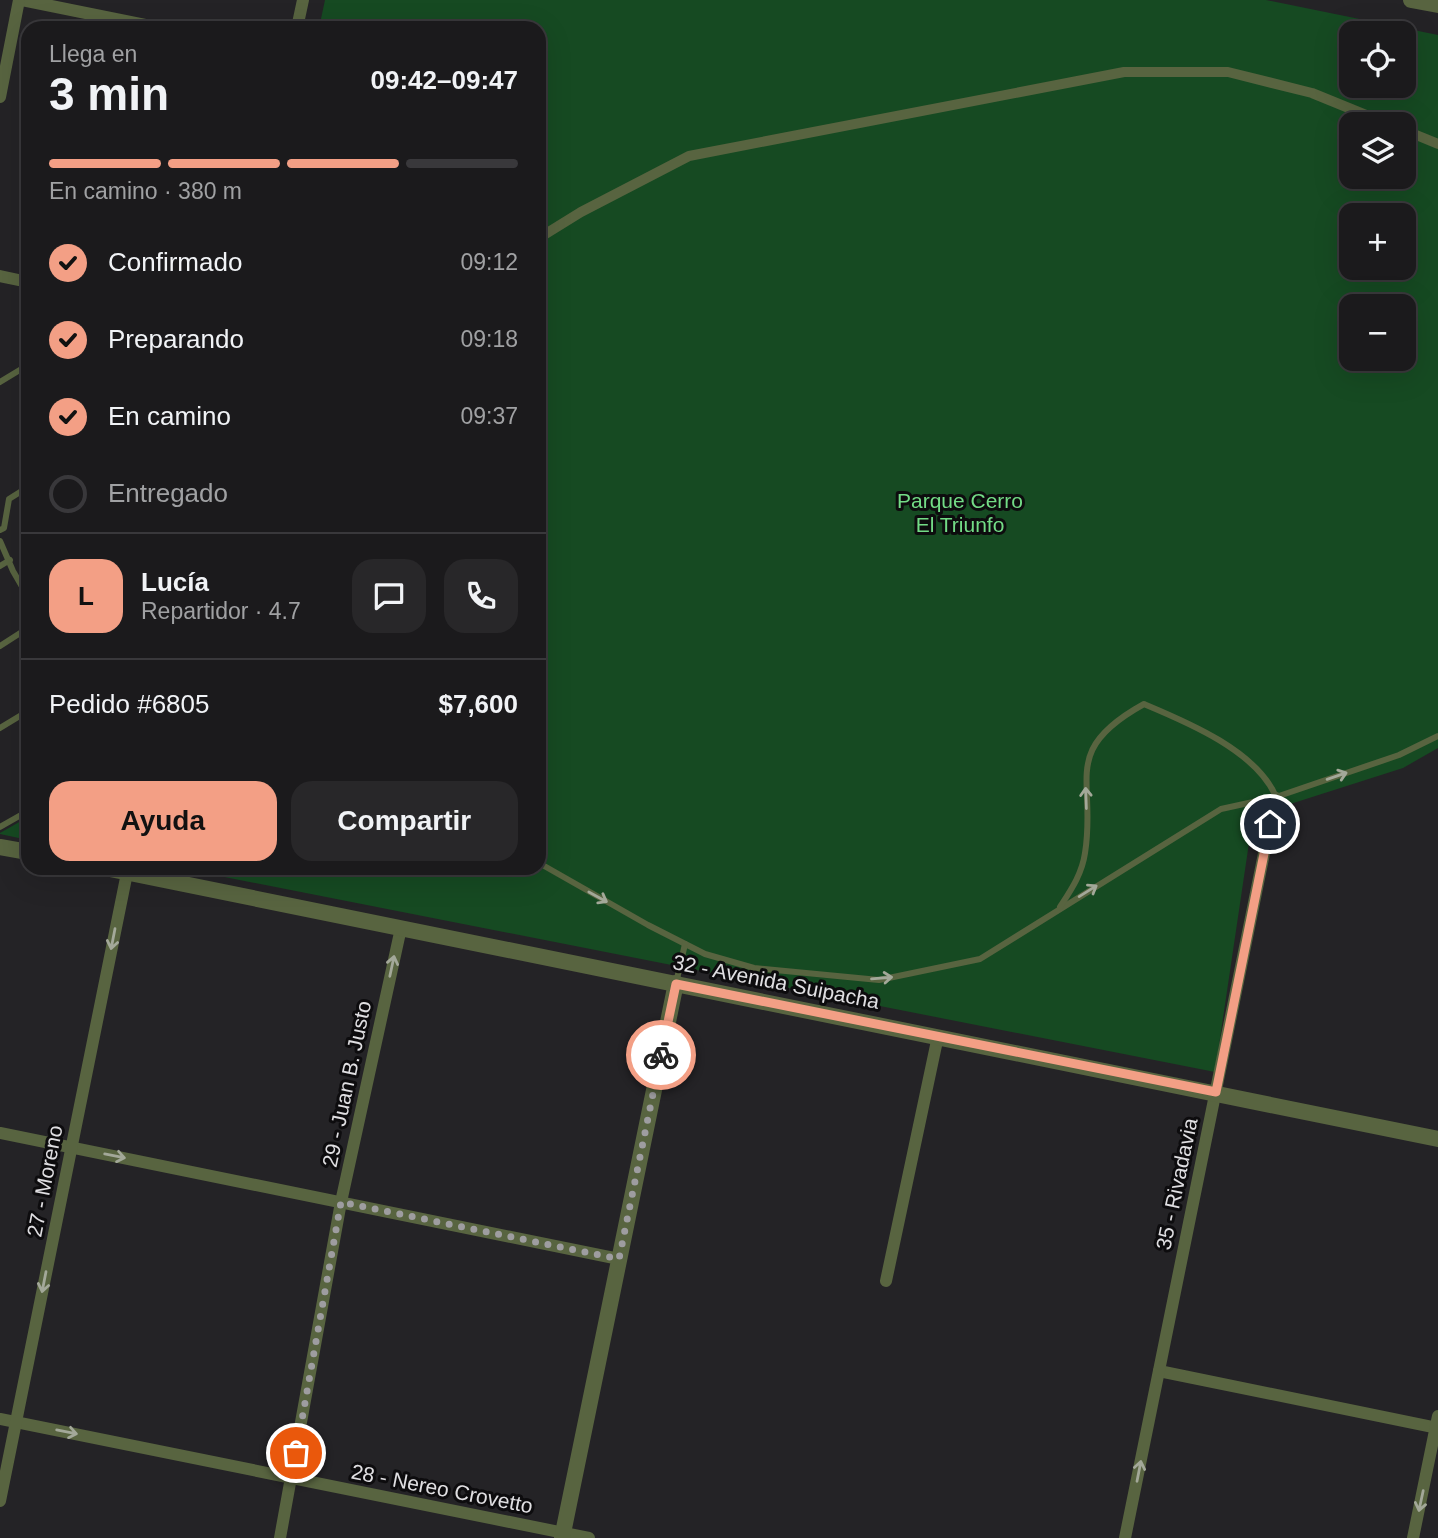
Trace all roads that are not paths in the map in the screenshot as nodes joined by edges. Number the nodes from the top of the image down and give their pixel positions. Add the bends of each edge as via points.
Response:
1 (21, 0) edge
2 (303, 0) edge
3 (1411, 0) edge
4 (1438, 5) edge
5 (125, 21) edge
6 (298, 21) edge
7 (0, 97) edge
8 (1359, 112) edge
9 (1416, 136) edge
10 (1438, 144) edge
11 (546, 234) edge
12 (0, 276) edge
13 (21, 280) edge
14 (21, 369) edge
15 (0, 382) edge
16 (21, 491) edge
17 (0, 530) edge
18 (0, 541) edge
19 (10, 560) junction
20 (0, 566) edge
21 (21, 584) edge
22 (21, 632) edge
23 (0, 646) edge
24 (21, 715) edge
25 (0, 728) edge
26 (1438, 736) edge
27 (1276, 797) junction
28 (21, 815) edge
29 (1270, 824) joint
30 (0, 827) edge
31 (0, 847) edge
32 (21, 851) edge
33 (546, 867) edge
34 (126, 875) edge
35 (151, 875) edge
36 (1059, 909) junction
37 (401, 928) junction
38 (685, 944) junction
39 (676, 984) junction
40 (938, 1036) junction
41 (1216, 1092) junction
42 (0, 1133) edge
43 (1438, 1139) edge
44 (71, 1148) junction
45 (341, 1202) junction
46 (619, 1259) junction
47 (886, 1282) dead end
48 (1159, 1371) junction
49 (0, 1419) edge
50 (16, 1422) junction
51 (1437, 1424) edge
52 (292, 1478) junction
53 (0, 1501) edge
54 (563, 1535) edge
55 (280, 1538) edge
56 (589, 1538) edge
57 (1125, 1538) edge
58 (1413, 1538) edge

1 - 5 street
1 - 7 street
2 - 6 street
3 - 4 street
8 - 11 street via 1312,93 1228,72 1124,72 689,156
9 - 10 street
12 - 13 street
14 - 15 lane
16 - 17 lane via 9,499
18 - 19 lane
19 - 20 lane
19 - 21 lane
22 - 23 lane
24 - 25 lane
27 -> 26 lane via 1399,755
27 - 29 street, 35 - Rivadavia
36 -> 27 lane via 1221,809
36 -> 27 lane via 1085,856 1087,761 1108,727 1144,704 1232,749 1271,785
28 - 30 lane
29 - 41 street, 35 - Rivadavia
31 - 32 street
33 -> 38 lane
34 -> 44 street, 27 - Moreno
35 - 37 street, 32 - Avenida Suipacha
38 -> 36 lane via 754,968 879,980 980,959
37 - 39 street, 32 - Avenida Suipacha
45 -> 37 street, 29 - Juan B. Justo
38 - 39 lane
39 - 40 street, 32 - Avenida Suipacha
39 - 46 street
40 - 41 street, 32 - Avenida Suipacha
40 - 47 street
41 - 43 street, 32 - Avenida Suipacha
41 - 48 street, 35 - Rivadavia
42 - 44 street
44 -> 45 street
44 -> 50 street, 27 - Moreno
45 - 46 street
45 - 52 street, 29 - Juan B. Justo
46 - 54 street
48 - 51 street
57 -> 48 street, 35 - Rivadavia
49 - 50 street, 28 - Nereo Crovetto
50 -> 52 street, 28 - Nereo Crovetto
50 - 53 street, 27 - Moreno
51 -> 58 street
52 - 54 street, 28 - Nereo Crovetto
52 - 55 street, 29 - Juan B. Justo
54 - 56 street, 28 - Nereo Crovetto

